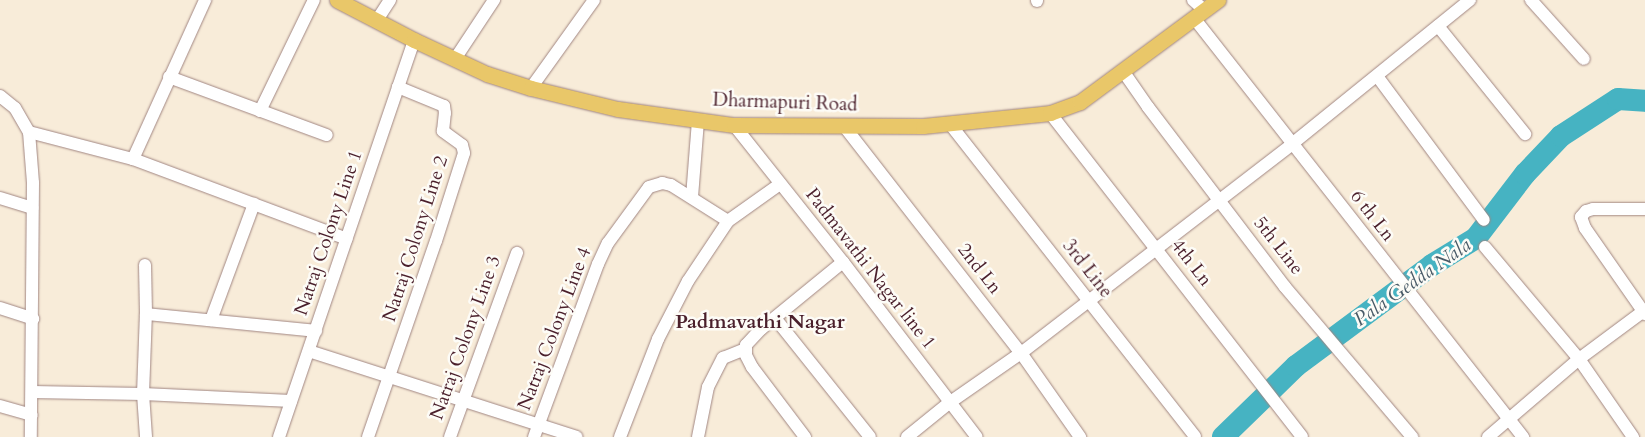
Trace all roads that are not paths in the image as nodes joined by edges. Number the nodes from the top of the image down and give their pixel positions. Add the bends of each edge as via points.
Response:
1 (205, 0) edge
2 (314, 0) edge
3 (337, 0) edge
4 (390, 0) edge
5 (494, 0) edge
6 (594, 0) edge
7 (1218, 0) edge
8 (1470, 0) edge
9 (1531, 0) edge
10 (1197, 9) edge
11 (377, 20) junction
12 (1438, 26) junction
13 (414, 40) junction
14 (455, 59) junction
15 (1584, 59) dead end
16 (1123, 70) junction
17 (1377, 76) junction
18 (169, 78) junction
19 (398, 87) junction
20 (531, 88) junction
21 (0, 96) edge
22 (260, 111) junction
23 (1050, 113) junction
24 (698, 120) junction
25 (950, 124) junction
26 (734, 125) junction
27 (844, 126) junction
28 (29, 132) junction
29 (1525, 134) dead end
30 (327, 136) dead end
31 (1292, 144) junction
32 (133, 159) junction
33 (780, 184) junction
34 (692, 197) junction
35 (0, 198) edge
36 (1219, 200) junction
37 (254, 204) junction
38 (34, 208) junction
39 (1645, 208) edge
40 (1484, 220) dead end
41 (728, 221) junction
42 (347, 239) junction
43 (1485, 247) dead end
44 (1156, 248) junction
45 (517, 253) dead end
46 (843, 262) junction
47 (145, 265) dead end
48 (1089, 301) junction
49 (0, 308) edge
50 (1644, 312) edge
51 (146, 314) junction
52 (775, 318) junction
53 (34, 319) junction
54 (211, 320) junction
55 (316, 331) junction
56 (745, 349) junction
57 (309, 350) junction
58 (1021, 353) junction
59 (1579, 359) junction
60 (389, 378) junction
61 (32, 392) junction
62 (142, 394) junction
63 (291, 401) junction
64 (462, 401) junction
65 (949, 403) junction
66 (0, 406) edge
67 (32, 415) junction
68 (1508, 421) junction
69 (536, 431) edge
70 (31, 437) edge
71 (146, 437) edge
72 (279, 437) edge
73 (368, 437) edge
74 (450, 437) edge
75 (577, 437) edge
76 (620, 437) edge
77 (698, 437) edge
78 (805, 437) edge
79 (870, 437) edge
80 (907, 437) edge
81 (977, 437) edge
82 (1080, 437) edge
83 (1195, 437) edge
84 (1302, 437) edge
85 (1412, 437) edge
86 (1488, 437) edge
87 (1523, 437) edge
88 (1633, 437) edge

1 - 18 street
2 - 22 street
3 - 11 main road, Dharmapuri Road
4 - 11 street
5 - 14 street
6 - 20 street
7 - 10 main road, Dharmapuri Road
8 - 12 street
9 - 15 street
10 - 16 main road, Dharmapuri Road
10 - 31 street, 6 th Ln
11 - 13 main road, Dharmapuri Road
12 - 17 street
12 - 29 street
13 - 14 main road, Dharmapuri Road
13 - 19 street, Natraj Colony Line 1
14 - 20 main road, Dharmapuri Road via 487,74
16 - 23 main road, Dharmapuri Road via 1080,102
16 - 36 street, 5th Line
17 - 31 street
17 - 40 street
18 - 22 street
18 - 32 street
19 - 42 street, Natraj Colony Line 1
19 - 60 street, Natraj Colony Line 2 via 444,106 443,131 462,145 464,153
20 - 24 main road, Dharmapuri Road via 618,109
21 - 28 street via 15,108
22 - 30 street
23 - 25 main road, Dharmapuri Road
23 - 44 street, 4th Ln
24 - 26 main road, Dharmapuri Road
24 - 34 street
25 - 27 main road, Dharmapuri Road
25 - 48 street, 3rd Line
26 - 27 main road, Dharmapuri Road
26 - 33 street, Padmavathi Nagar line 1
27 - 58 street, 2nd Ln
28 - 32 street
28 - 38 street
31 - 36 street
31 - 68 street, 6 th Ln
32 - 37 street
33 - 41 street
33 - 46 street, Padmavathi Nagar line 1
34 - 41 street, Natraj Colony Line 4
34 - 69 street, Natraj Colony Line 4 via 671,185 649,187 608,244
35 - 38 street
36 - 44 street
36 - 85 street, 5th Line via 1286,287
37 - 42 street
37 - 54 street
38 - 53 street
39 - 50 street via 1593,210 1586,211 1581,217 1585,228
41 - 76 street via 673,308
42 - 55 street, Natraj Colony Line 1
43 - 59 street
44 - 48 street
44 - 84 street, 4th Ln
45 - 64 street, Natraj Colony Line 3
46 - 52 street
46 - 65 street, Padmavathi Nagar line 1
47 - 51 street
48 - 58 street
48 - 83 street, 3rd Line
49 - 53 street
50 - 59 street
51 - 54 street
51 - 62 street
52 - 56 street via 751,338
52 - 79 street
53 - 61 street
54 - 55 street
55 - 57 street, Natraj Colony Line 1
56 - 77 street via 723,358 708,387
56 - 78 street via 752,367
57 - 60 street
57 - 63 street, Natraj Colony Line 1
58 - 65 street
58 - 82 street, 2nd Ln
59 - 68 street
59 - 88 street
60 - 64 street
60 - 73 street, Natraj Colony Line 2
61 - 62 street
61 - 67 street
62 - 63 street
62 - 71 street
63 - 72 street, Natraj Colony Line 1
64 - 69 street
64 - 74 street, Natraj Colony Line 3
65 - 80 street
65 - 81 street, Padmavathi Nagar line 1
66 - 67 street
67 - 70 street
68 - 86 street
68 - 87 street, 6 th Ln
69 - 75 street

